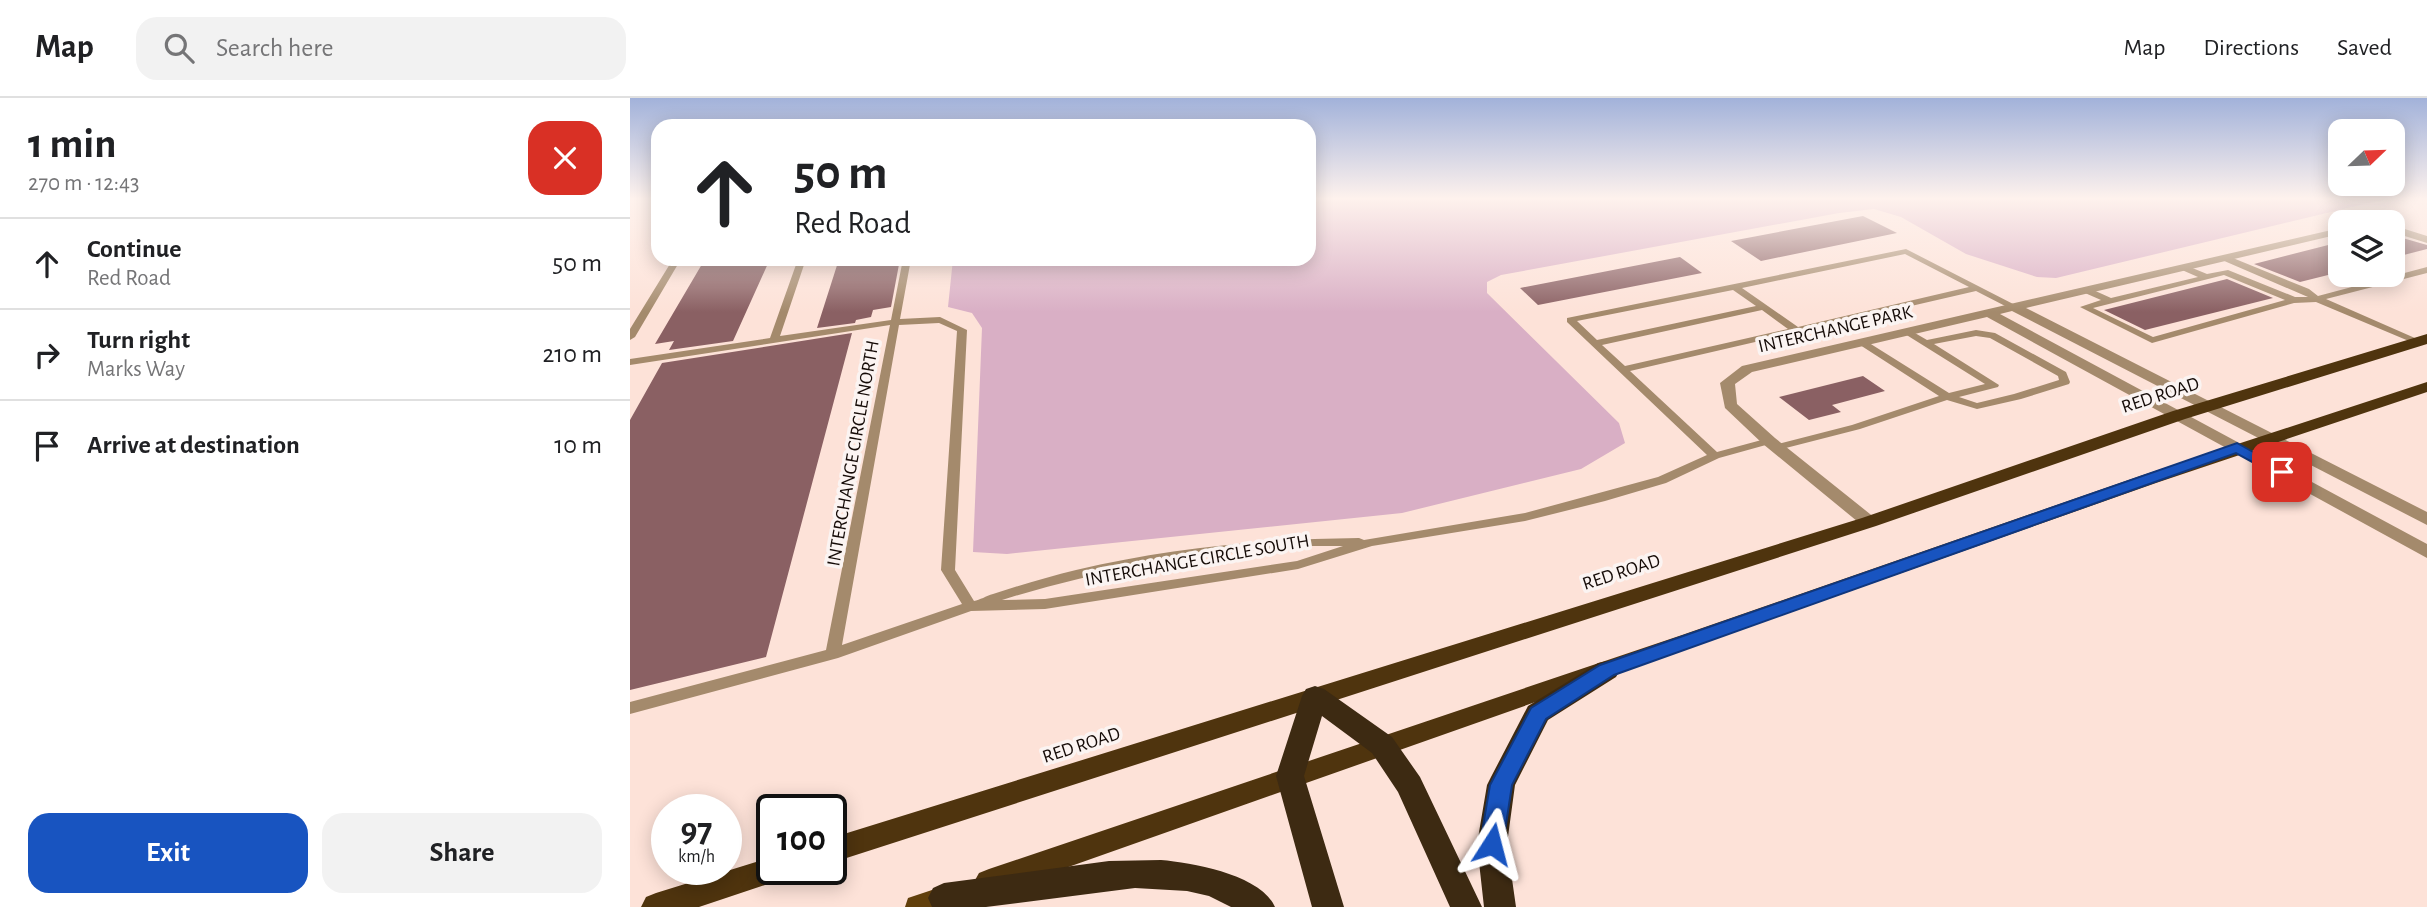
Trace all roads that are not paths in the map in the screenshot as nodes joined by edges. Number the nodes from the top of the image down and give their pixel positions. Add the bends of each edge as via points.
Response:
1 (2315, 237) edge
2 (2225, 258) junction
3 (673, 266) edge
4 (800, 266) edge
5 (906, 266) edge
6 (2185, 268) junction
7 (2427, 270) edge
8 (2206, 277) junction
9 (1735, 287) junction
10 (1978, 288) junction
11 (2088, 291) junction
12 (2317, 299) junction
13 (2294, 300) junction
14 (2110, 301) junction
15 (1764, 307) junction
16 (2016, 308) junction
17 (1989, 313) junction
18 (894, 322) junction
19 (1796, 330) junction
20 (1908, 332) junction
21 (630, 337) edge
22 (774, 339) junction
23 (2423, 341) edge
24 (1863, 343) junction
25 (1925, 343) junction
26 (1594, 344) junction
27 (630, 362) edge
28 (1622, 370) junction
29 (2427, 387) edge
30 (1947, 397) junction
31 (2206, 407) junction
32 (2179, 415) junction
33 (2266, 438) junction
34 (1773, 444) junction
35 (2237, 447) junction
36 (1716, 456) junction
37 (2427, 519) edge
38 (1869, 522) junction
39 (1370, 542) junction
40 (2427, 551) edge
41 (971, 606) junction
42 (833, 654) junction
43 (1607, 670) junction
44 (1315, 696) junction
45 (630, 708) edge
46 (1382, 745) junction
47 (1290, 776) junction
48 (847, 846) edge
49 (756, 875) edge
50 (931, 903) edge
51 (656, 907) edge
52 (1259, 907) edge
53 (1328, 907) edge
54 (1466, 907) edge
55 (1500, 907) edge

1 - 2 street, INTERCHANGE PARK
2 - 6 street, INTERCHANGE PARK
2 - 12 lane
3 - 21 lane
4 - 22 lane
5 - 18 lane, INTERCHANGE CIRCLE NORTH
6 - 8 lane
6 - 11 street, INTERCHANGE PARK
7 - 12 lane
8 - 13 lane via 2225,272
8 - 14 lane
9 - 10 lane via 1906,251
9 - 15 lane
9 - 26 lane via 1570,320
10 - 16 lane
10 - 19 lane
11 - 14 lane
11 - 16 street, INTERCHANGE PARK
12 - 13 lane
12 - 23 lane
13 - 14 lane via 2152,340 2085,307
15 - 19 lane
15 - 26 lane
16 - 17 street, INTERCHANGE PARK
16 - 31 street
17 - 20 street, INTERCHANGE PARK
17 - 32 street
18 - 22 lane
18 - 41 lane via 940,320 962,330 948,570
18 - 42 lane, INTERCHANGE CIRCLE NORTH
19 - 28 lane
20 - 24 street, INTERCHANGE PARK
20 - 25 lane
22 - 27 lane
23 - 31 highway, RED ROAD
24 - 30 lane
24 - 34 street, INTERCHANGE PARK via 1747,369 1727,383 1730,405
25 - 30 lane, INTERCHANGE CIRCLE SOUTH via 1994,385
25 - 30 lane via 1976,333 1992,335 2062,374 2065,382 1977,406
26 - 28 lane
28 - 36 lane
29 - 33 highway
30 - 34 lane, INTERCHANGE CIRCLE SOUTH via 1856,426
31 - 32 highway, RED ROAD
31 - 33 street
32 - 35 street
32 - 38 highway, RED ROAD
33 - 35 highway
33 - 37 street
34 - 36 lane, INTERCHANGE CIRCLE SOUTH
34 - 38 street, INTERCHANGE PARK
35 - 40 street
35 - 43 highway
36 - 39 lane, INTERCHANGE CIRCLE SOUTH via 1662,480 1538,514
38 - 44 highway, RED ROAD
39 - 41 lane, INTERCHANGE CIRCLE SOUTH via 1298,565 1045,604
39 - 41 lane via 1298,541 1133,562 1040,582
41 - 42 lane, INTERCHANGE CIRCLE SOUTH
42 - 45 lane, INTERCHANGE CIRCLE SOUTH
43 - 46 highway
43 - 55 highway via 1538,713 1501,785 1492,844
44 - 46 highway
44 - 47 highway
44 - 48 highway, RED ROAD
46 - 47 highway
46 - 54 highway via 1410,785
47 - 50 highway
47 - 53 highway
49 - 51 highway
50 - 52 highway via 1149,872 1218,883

